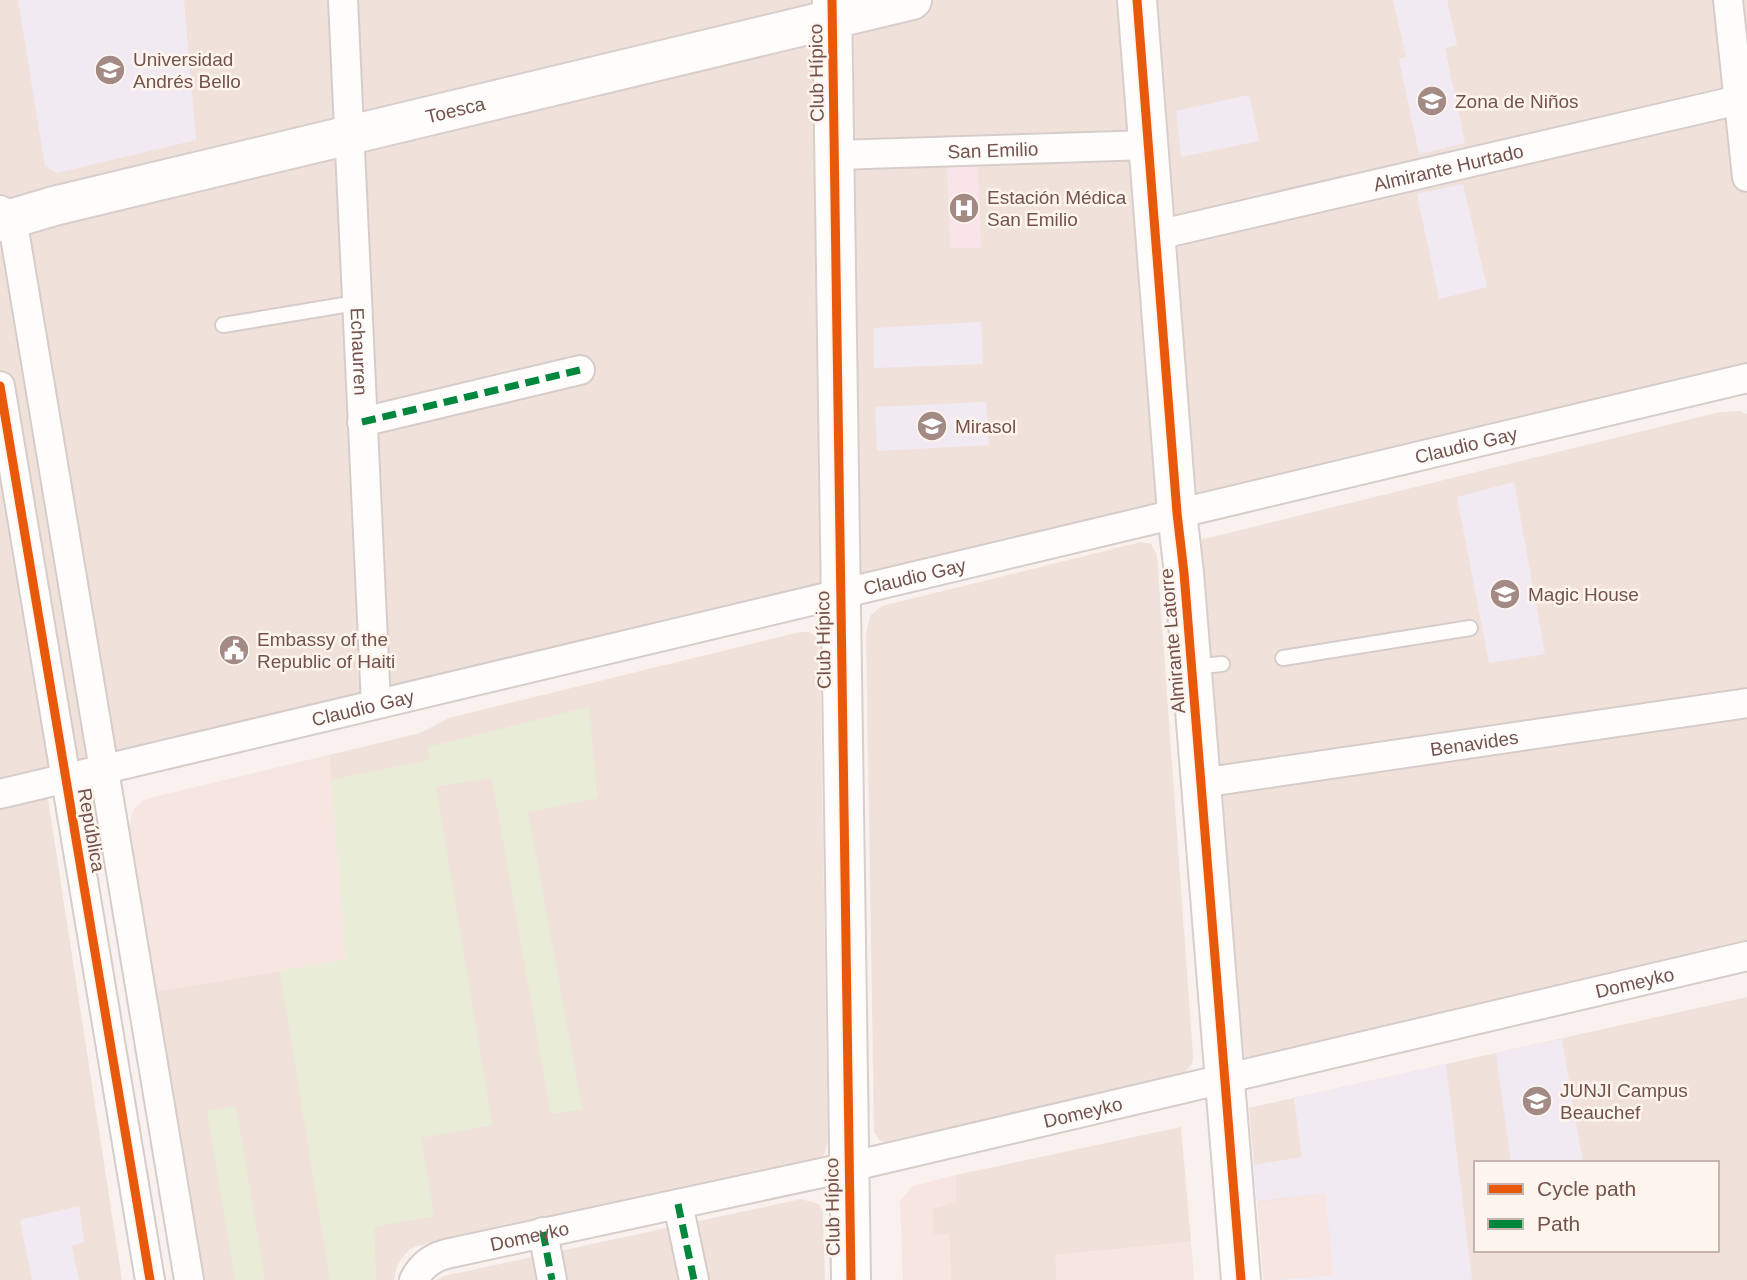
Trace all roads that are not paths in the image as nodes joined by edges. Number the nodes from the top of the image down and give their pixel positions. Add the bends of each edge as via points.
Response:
1 (343, 0) edge
2 (912, 0) edge
3 (1138, 0) edge
4 (1728, 0) edge
5 (832, 10) edge
6 (1739, 100) junction
7 (348, 135) junction
8 (1149, 145) junction
9 (835, 155) junction
10 (1747, 177) edge
11 (4, 216) edge
12 (1157, 235) junction
13 (356, 303) junction
14 (223, 325) dead end
15 (580, 370) dead end
16 (1747, 378) edge
17 (0, 386) edge
18 (362, 422) junction
19 (1177, 513) junction
20 (839, 594) junction
21 (1470, 628) dead end
22 (1283, 658) dead end
23 (1747, 703) edge
24 (376, 704) junction
25 (103, 769) junction
26 (65, 779) junction
27 (1201, 783) junction
28 (0, 794) edge
29 (1747, 956) edge
30 (1224, 1078) junction
31 (849, 1167) junction
32 (678, 1205) junction
33 (543, 1232) junction
34 (417, 1275) edge
35 (150, 1280) edge
36 (189, 1280) edge
37 (552, 1280) edge
38 (694, 1280) edge
39 (851, 1280) edge
40 (1241, 1280) edge

1 - 7 street, Echaurren
2 - 5 main road, Toesca
3 - 8 main road, Almirante Latorre
4 - 6 street
5 - 7 main road, Toesca
5 - 9 main road, Club Hípico
6 - 10 street
6 - 12 street, Almirante Hurtado
7 - 11 main road, Toesca
7 - 13 street, Echaurren
8 - 9 street, San Emilio
8 - 12 main road, Almirante Latorre
9 - 20 main road, Club Hípico
11 - 25 street, República
12 - 19 main road, Almirante Latorre
13 - 14 lane
13 - 18 street, Echaurren
15 - 18 street
16 - 19 street, Claudio Gay
17 - 26 street, República
18 - 24 street, Echaurren
19 - 20 street, Claudio Gay
19 - 27 main road, Almirante Latorre via 1207,666
20 - 24 street, Claudio Gay
20 - 31 main road, Club Hípico
21 - 22 lane
23 - 27 street, Benavides
24 - 25 street, Claudio Gay
25 - 26 street, Claudio Gay
25 - 36 street, República
26 - 28 street, Claudio Gay
26 - 35 street, República
27 - 30 main road, Almirante Latorre
29 - 30 street, Domeyko
30 - 31 street, Domeyko
30 - 40 main road, Almirante Latorre
31 - 32 street, Domeyko
31 - 39 main road, Club Hípico
32 - 33 street, Domeyko
32 - 38 street
33 - 34 street, Domeyko via 434,1257
33 - 37 street

